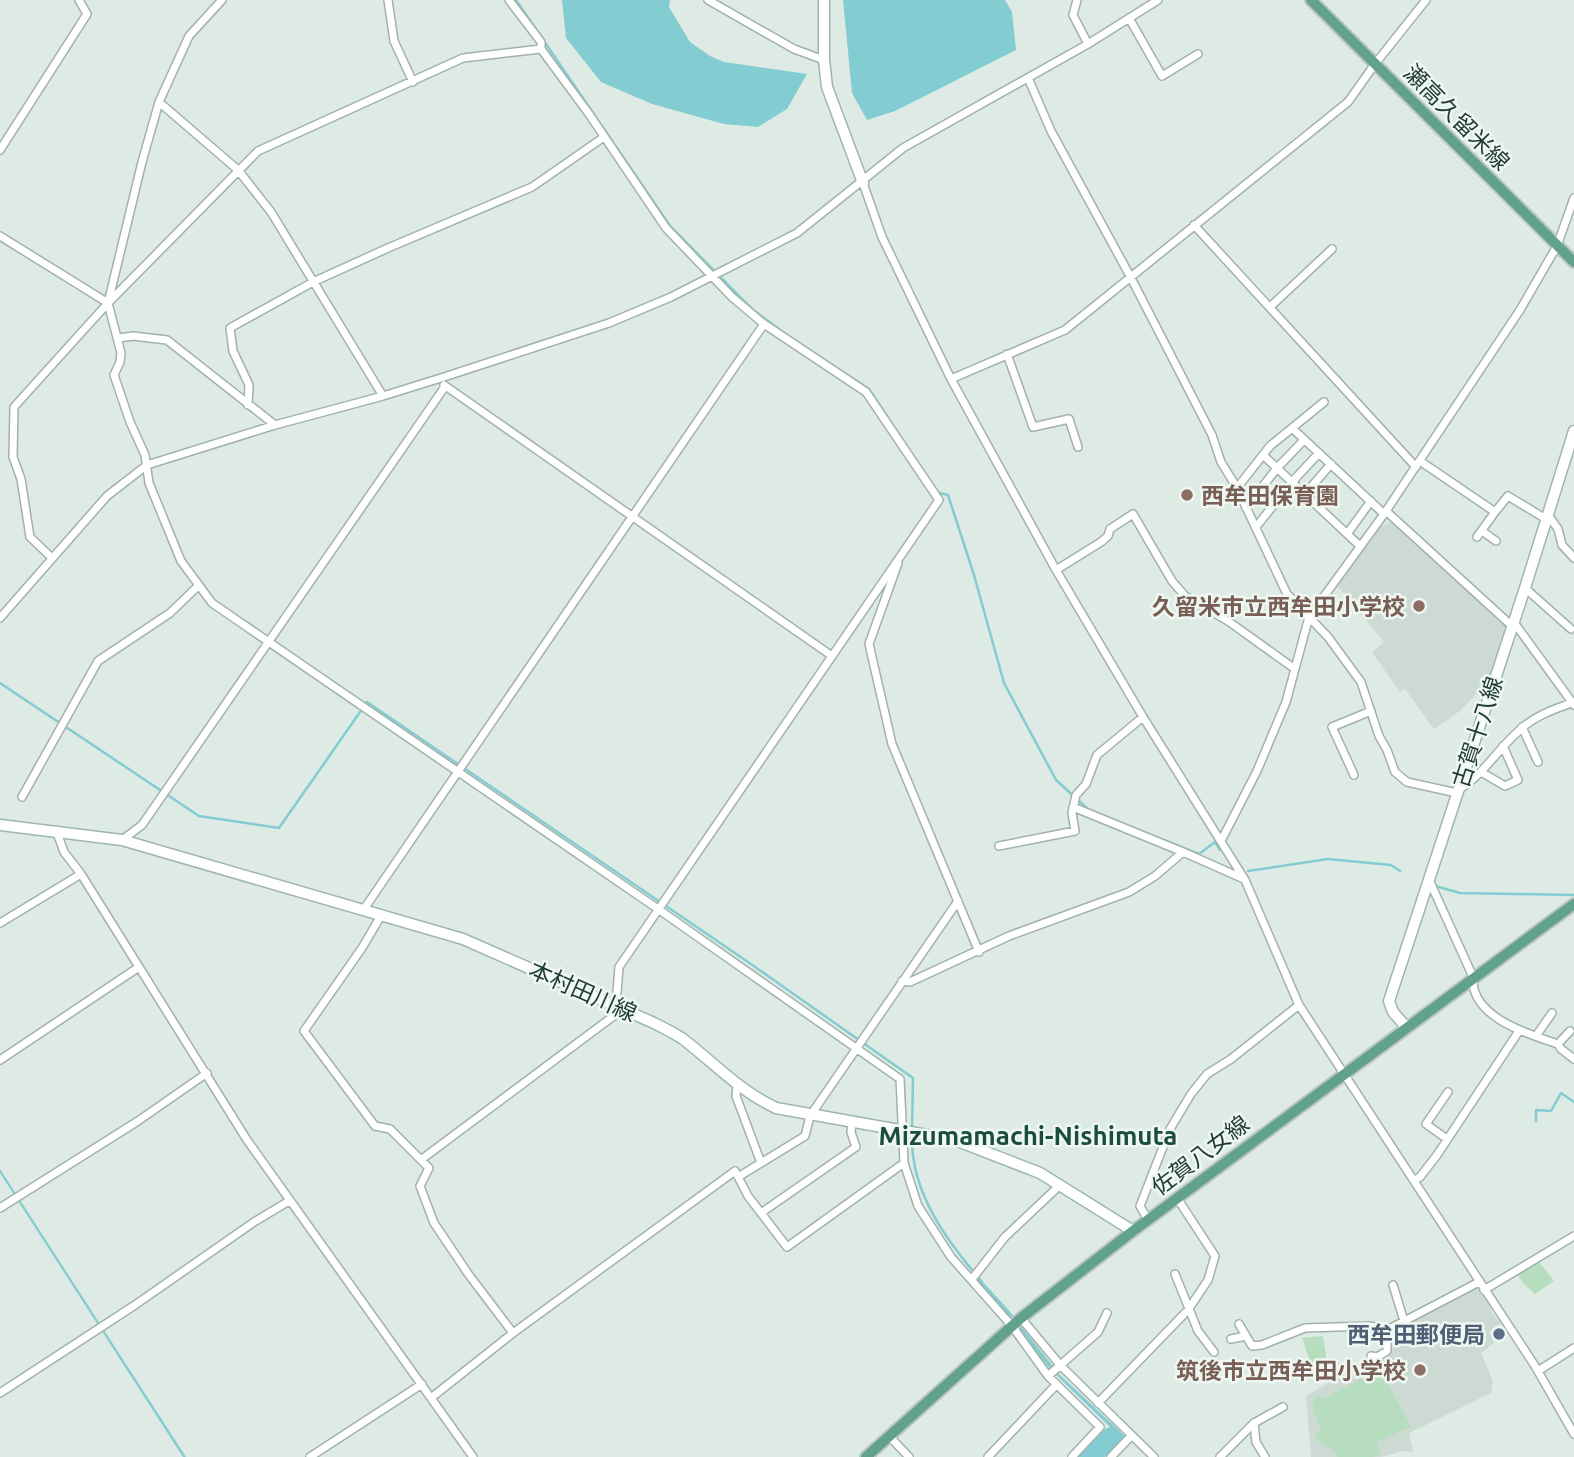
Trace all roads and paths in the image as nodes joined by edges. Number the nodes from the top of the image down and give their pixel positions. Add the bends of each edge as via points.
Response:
1 (79, 0) edge
2 (388, 0) edge
3 (509, 0) edge
4 (708, 0) edge
5 (824, 0) edge
6 (1077, 0) edge
7 (1158, 0) edge
8 (1311, 0) edge
9 (1426, 0) edge
10 (217, 2) edge
11 (1129, 18) junction
12 (1088, 44) junction
13 (541, 49) junction
14 (1198, 54) dead end
15 (824, 60) junction
16 (1374, 64) junction
17 (1028, 78) junction
18 (413, 82) junction
19 (159, 102) junction
20 (604, 137) junction
21 (0, 150) edge
22 (238, 170) junction
23 (863, 183) junction
24 (1574, 198) edge
25 (1194, 225) junction
26 (0, 236) edge
27 (1558, 246) junction
28 (1332, 249) dead end
29 (1574, 262) edge
30 (713, 276) junction
31 (1130, 276) junction
32 (313, 282) junction
33 (108, 303) junction
34 (1270, 307) junction
35 (764, 324) junction
36 (119, 338) junction
37 (1007, 354) junction
38 (441, 378) junction
39 (951, 379) junction
40 (444, 388) junction
41 (383, 396) junction
42 (1324, 402) dead end
43 (248, 405) junction
44 (275, 425) junction
45 (1293, 429) junction
46 (1574, 431) edge
47 (1304, 440) junction
48 (1078, 447) dead end
49 (1571, 449) edge
50 (1318, 453) junction
51 (1263, 455) junction
52 (1331, 464) junction
53 (1418, 464) junction
54 (147, 465) junction
55 (1277, 468) junction
56 (1292, 482) junction
57 (1237, 488) junction
58 (1305, 494) junction
59 (1371, 501) junction
60 (1246, 508) junction
61 (1385, 512) junction
62 (1495, 512) junction
63 (1547, 517) junction
64 (632, 518) junction
65 (1256, 527) junction
66 (1347, 534) junction
67 (1496, 541) dead end
68 (1360, 546) junction
69 (901, 553) junction
70 (52, 558) junction
71 (1574, 558) edge
72 (1056, 570) junction
73 (198, 586) junction
74 (1525, 588) junction
75 (1309, 617) junction
76 (0, 618) edge
77 (1512, 623) junction
78 (1572, 629) dead end
79 (267, 642) junction
80 (832, 656) junction
81 (1295, 669) junction
82 (1573, 703) edge
83 (1371, 711) junction
84 (1143, 717) junction
85 (1522, 727) junction
86 (1503, 746) junction
87 (1538, 762) dead end
88 (458, 771) junction
89 (1481, 772) junction
90 (1354, 775) dead end
91 (1457, 791) junction
92 (22, 797) dead end
93 (1073, 807) junction
94 (0, 825) edge
95 (56, 830) junction
96 (122, 840) junction
97 (1221, 841) junction
98 (999, 846) dead end
99 (1183, 852) junction
100 (81, 874) junction
101 (1245, 880) junction
102 (1430, 882) junction
103 (958, 901) junction
104 (1574, 904) edge
105 (365, 909) junction
106 (658, 909) junction
107 (382, 914) junction
108 (0, 923) edge
109 (979, 952) junction
110 (139, 967) junction
111 (1473, 977) junction
112 (902, 981) junction
113 (1298, 1005) junction
114 (619, 1007) junction
115 (1552, 1013) dead end
116 (1407, 1028) junction
117 (1519, 1031) junction
118 (1570, 1031) dead end
119 (1536, 1036) junction
120 (1558, 1044) junction
121 (856, 1047) junction
122 (1574, 1059) edge
123 (0, 1060) edge
124 (207, 1073) junction
125 (1345, 1073) junction
126 (737, 1086) junction
127 (1448, 1092) dead end
128 (810, 1116) junction
129 (852, 1122) junction
130 (903, 1129) junction
131 (1447, 1139) junction
132 (422, 1159) junction
133 (761, 1163) junction
134 (904, 1163) junction
135 (738, 1177) junction
136 (1415, 1180) junction
137 (1060, 1185) junction
138 (1177, 1198) junction
139 (289, 1201) junction
140 (0, 1208) edge
141 (761, 1213) junction
142 (1148, 1220) junction
143 (1133, 1231) junction
144 (1573, 1238) edge
145 (1175, 1274) dead end
146 (972, 1279) junction
147 (1479, 1282) junction
148 (1393, 1285) dead end
149 (1484, 1290) junction
150 (1188, 1310) junction
151 (1107, 1313) dead end
152 (1404, 1321) junction
153 (1016, 1322) junction
154 (1239, 1324) dead end
155 (1387, 1328) junction
156 (513, 1333) junction
157 (1246, 1336) junction
158 (1231, 1339) dead end
159 (1574, 1348) edge
160 (1214, 1352) dead end
161 (1371, 1356) dead end
162 (1329, 1365) dead end
163 (1061, 1366) junction
164 (1345, 1371) dead end
165 (1538, 1371) junction
166 (1048, 1376) junction
167 (422, 1384) junction
168 (1056, 1385) junction
169 (0, 1392) edge
170 (431, 1398) junction
171 (1098, 1403) junction
172 (1283, 1407) dead end
173 (1254, 1423) junction
174 (1574, 1434) edge
175 (889, 1436) junction
176 (1131, 1436) junction
177 (310, 1457) edge
178 (473, 1457) edge
179 (866, 1457) edge
180 (909, 1457) edge
181 (988, 1457) edge
182 (1072, 1457) edge
183 (1111, 1457) edge
184 (1154, 1457) edge
185 (1220, 1457) edge
186 (1265, 1457) edge

1 - 21 street via 87,15
2 - 18 street via 394,41
3 - 13 street via 541,42
4 - 15 street via 794,49
5 - 15 main road
6 - 12 street via 1073,15
7 - 11 street
8 - 16 main road, 瀬高久留米線
9 - 16 street
10 - 19 street via 189,36
11 - 12 street
11 - 14 street via 1162,76
12 - 17 street
13 - 18 street via 463,58
13 - 20 street
15 - 23 main road via 827,87
16 - 25 street via 1348,102
16 - 27 main road, 瀬高久留米線
17 - 23 street via 903,148
17 - 31 street via 1051,131
18 - 22 street via 258,151
19 - 22 street
19 - 33 street
20 - 30 street via 666,228
20 - 32 street via 532,187
22 - 32 street via 271,212
22 - 33 street
23 - 30 street via 797,233
23 - 39 street via 882,237
24 - 27 street
25 - 31 street
25 - 34 street
26 - 33 street
27 - 29 main road, 瀬高久留米線
27 - 53 street
28 - 34 street
30 - 35 street
30 - 38 street via 609,323
31 - 37 street via 1065,330
31 - 57 street
32 - 41 street
32 - 43 street via 230,328 233,351 249,385
33 - 36 street
33 - 70 street via 15,407 13,457 30,537
34 - 53 street
35 - 64 street
35 - 69 street via 866,392 939,500
36 - 43 street via 167,340
36 - 54 street via 120,362 114,375
37 - 39 street
37 - 48 street via 1032,427 1069,419
38 - 40 street
38 - 41 street
39 - 72 street
40 - 64 street
40 - 79 street
41 - 44 street
42 - 45 street
43 - 44 street
44 - 54 street
45 - 47 street
45 - 51 street
46 - 49 main road, 古賀十八線
47 - 50 street
47 - 55 street
49 - 63 main road, 古賀十八線
50 - 52 street
50 - 56 street
51 - 55 street
51 - 57 street
52 - 58 street
52 - 59 street
53 - 61 street
53 - 62 street
54 - 70 street via 107,496
54 - 73 street via 149,483 181,561
55 - 56 street
55 - 60 street
56 - 58 street
56 - 65 street
57 - 60 street
58 - 66 street
59 - 61 street
59 - 66 street
60 - 65 street
61 - 68 street
61 - 77 street
62 - 63 street via 1508,496
62 - 67 street via 1480,534
63 - 71 street
63 - 74 main road, 古賀十八線
64 - 80 street
64 - 88 street
65 - 75 street via 1287,594
66 - 68 street
68 - 75 street
69 - 80 street
69 - 103 street via 869,644 892,744
70 - 76 street
72 - 81 street via 1101,542 1133,514 1185,596
72 - 84 street
73 - 79 street via 212,603
73 - 92 street via 170,613 98,661
74 - 77 main road, 古賀十八線
74 - 78 street
75 - 81 street
75 - 83 street via 1362,682
77 - 82 street
77 - 91 main road, 古賀十八線
79 - 88 street
79 - 96 street via 142,825
80 - 106 street
81 - 97 street via 1258,771
82 - 85 street
83 - 90 street via 1332,727
83 - 91 street via 1395,772 1407,782
84 - 93 street via 1102,749
84 - 97 street
85 - 86 street
85 - 87 street
86 - 89 street
86 - 89 street via 1518,780 1505,786
88 - 105 street
88 - 106 street
89 - 91 street
91 - 102 main road, 古賀十八線
93 - 98 street via 1075,831
93 - 99 street
94 - 95 main road, 本村田川線
95 - 96 main road, 本村田川線
95 - 100 street via 64,852
96 - 105 main road, 本村田川線
97 - 101 street
99 - 101 street
99 - 109 street via 1129,891 1009,936
100 - 108 street
100 - 110 street
101 - 113 street
102 - 111 street
102 - 116 main road, 古賀十八線 via 1389,1001
103 - 109 street
103 - 112 street
104 - 111 main road, 佐賀八女線
105 - 107 main road, 本村田川線
106 - 114 street via 619,967
106 - 121 street
107 - 114 main road, 本村田川線 via 463,939
107 - 132 street via 304,1031 375,1126 390,1129
109 - 112 street via 910,982
110 - 123 street
110 - 124 street
111 - 116 main road, 佐賀八女線
111 - 117 street via 1479,1004
112 - 121 street
113 - 125 street
113 - 142 street via 1207,1074 1180,1109 1140,1206
114 - 126 main road, 本村田川線 via 681,1038
114 - 132 street
115 - 119 street
116 - 125 main road, 佐賀八女線
117 - 119 street
117 - 131 street
118 - 120 street
119 - 120 street
120 - 122 street
121 - 128 street
121 - 130 street via 900,1079
124 - 139 street
124 - 140 street
125 - 136 street
125 - 138 main road, 佐賀八女線
126 - 128 main road, 本村田川線 via 776,1108
126 - 133 street via 736,1096
127 - 131 street via 1426,1124
128 - 129 main road, 本村田川線
128 - 133 street via 804,1136
129 - 130 main road, 本村田川線
129 - 141 street via 856,1147
130 - 134 street
130 - 137 main road, 本村田川線 via 955,1140
131 - 136 street
132 - 156 street via 429,1168 421,1185 434,1223
133 - 135 street
134 - 141 street via 787,1247
134 - 146 street via 918,1206 951,1257
135 - 141 street
135 - 156 street via 735,1171
136 - 147 street
137 - 143 main road, 本村田川線
137 - 146 street via 1005,1237
138 - 142 main road, 佐賀八女線
138 - 150 street via 1215,1256 1209,1280
139 - 167 street
139 - 169 street
142 - 143 main road, 佐賀八女線
143 - 153 main road, 佐賀八女線
144 - 149 street
145 - 150 street
146 - 153 street
147 - 149 street
147 - 152 street
148 - 152 street
149 - 165 street
150 - 160 street
150 - 171 street
151 - 163 street via 1098,1332
152 - 155 street
153 - 163 street
153 - 166 street
153 - 175 main road, 佐賀八女線
154 - 157 street
155 - 157 street via 1305,1328 1252,1346
155 - 161 street via 1387,1351
156 - 170 street
157 - 158 street
159 - 165 street
162 - 164 street
163 - 166 street
163 - 171 street
165 - 174 street
166 - 168 street
167 - 170 street
167 - 177 street
168 - 181 street
168 - 182 street via 1100,1427
170 - 178 street
171 - 176 street
172 - 173 street
173 - 185 street
173 - 186 street via 1256,1442
175 - 179 main road, 佐賀八女線
175 - 180 street
176 - 183 street
176 - 184 street

